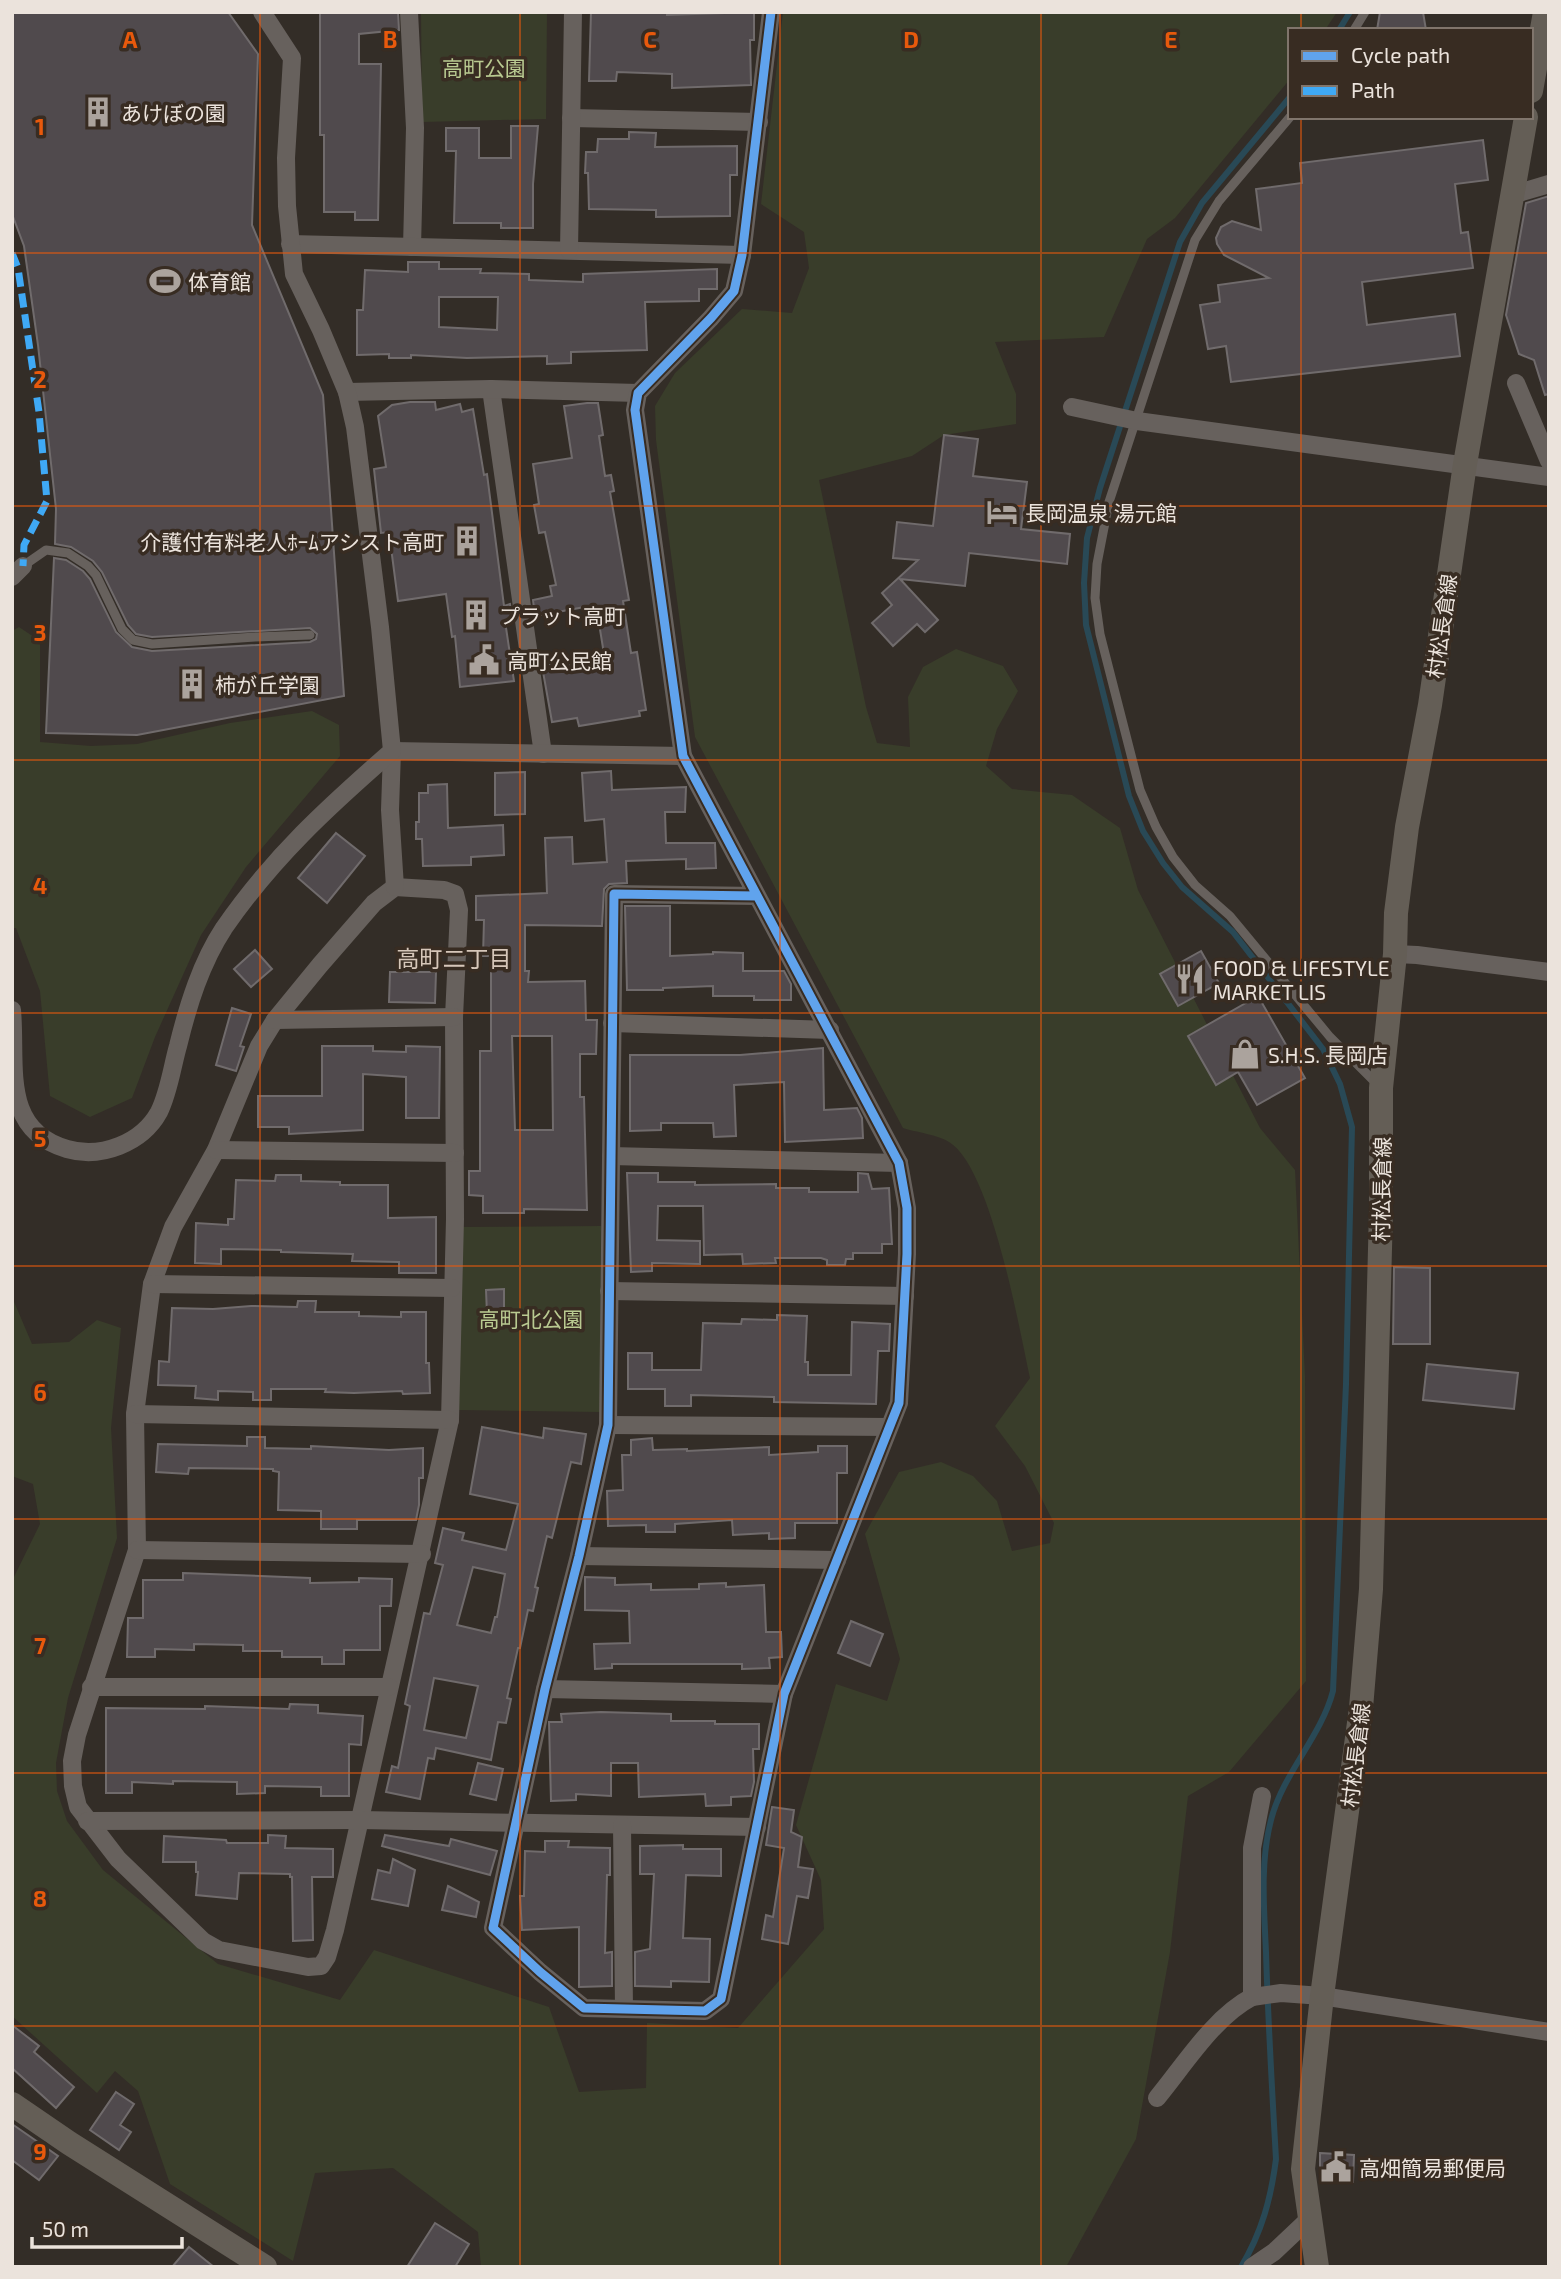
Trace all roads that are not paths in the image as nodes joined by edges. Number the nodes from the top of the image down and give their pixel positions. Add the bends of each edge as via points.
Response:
1 (261, 12) edge
2 (409, 12) edge
3 (573, 12) edge
4 (771, 12) edge
5 (1365, 12) edge
6 (1545, 12) edge
7 (1355, 28) edge
8 (1533, 80) edge
9 (571, 118) junction
10 (1288, 119) edge
11 (1526, 119) edge
12 (759, 122) junction
13 (1549, 184) edge
14 (1512, 195) junction
15 (290, 244) junction
16 (412, 247) junction
17 (569, 250) junction
18 (742, 255) junction
19 (1516, 383) dead end
20 (491, 389) junction
21 (347, 392) junction
22 (638, 393) junction
23 (1072, 407) dead end
24 (1137, 421) junction
25 (1549, 461) edge
26 (1465, 464) junction
27 (1549, 477) edge
28 (18, 571) edge
29 (310, 635) dead end
30 (392, 751) junction
31 (543, 754) junction
32 (683, 757) junction
33 (395, 887) junction
34 (757, 896) junction
35 (1395, 954) junction
36 (1549, 972) edge
37 (12, 1010) edge
38 (454, 1017) junction
39 (275, 1020) junction
40 (612, 1023) junction
41 (830, 1030) junction
42 (1381, 1088) junction
43 (216, 1150) junction
44 (455, 1153) junction
45 (611, 1156) junction
46 (899, 1163) junction
47 (152, 1284) junction
48 (452, 1288) junction
49 (609, 1290) junction
50 (905, 1296) junction
51 (135, 1414) junction
52 (450, 1420) junction
53 (608, 1424) junction
54 (890, 1427) junction
55 (137, 1550) junction
56 (422, 1554) junction
57 (579, 1556) junction
58 (836, 1560) junction
59 (92, 1687) junction
60 (389, 1687) junction
61 (545, 1689) junction
62 (784, 1694) junction
63 (1262, 1796) dead end
64 (87, 1821) junction
65 (360, 1821) junction
66 (517, 1823) junction
67 (622, 1825) junction
68 (757, 1827) junction
69 (1322, 1996) junction
70 (1252, 1997) junction
71 (624, 2009) junction
72 (1549, 2032) edge
73 (1157, 2098) dead end
74 (12, 2104) edge
75 (1309, 2219) junction
76 (1255, 2265) edge
77 (265, 2267) edge
78 (1317, 2267) edge

1 - 15 street via 292,58 286,158
2 - 16 street via 415,128
3 - 9 street
4 - 12 street
5 - 7 lane
6 - 8 main road
9 - 12 street
9 - 17 street
10 - 24 lane via 1219,201 1195,240
11 - 14 main road, 村松長倉線
12 - 18 street
13 - 14 street
14 - 26 main road, 村松長倉線
15 - 16 street
15 - 21 street via 294,274
16 - 17 street
17 - 18 street
18 - 22 street via 734,290
19 - 25 street
20 - 21 street
20 - 22 street
20 - 31 street
21 - 30 street via 355,427
22 - 32 street via 635,410
23 - 24 street
24 - 26 street
24 - 42 lane via 1109,502 1095,598 1140,790 1173,857 1195,886 1230,916 1330,1037
26 - 27 street
26 - 35 main road, 村松長倉線 via 1406,840
28 - 29 lane via 46,550 68,553 96,575 122,629 133,640 152,644
30 - 31 street
30 - 33 street
30 - 37 street via 279,856 224,928 198,979 165,1098 150,1124 137,1135 122,1145 90,1153 55,1146 33,1131 16,1100
31 - 32 street
32 - 34 street
33 - 38 street via 455,894 459,909
33 - 39 street via 374,903
34 - 40 street via 614,894
34 - 41 street
35 - 36 street
35 - 42 main road, 村松長倉線
38 - 39 street
38 - 44 street
39 - 43 street via 259,1046
40 - 41 street
40 - 45 street
41 - 46 street
42 - 69 main road, 村松長倉線 via 1371,1589 1361,1708
43 - 44 street
43 - 47 street via 173,1227
44 - 48 street
45 - 46 street
45 - 49 street
46 - 50 street via 907,1208
47 - 48 street
47 - 51 street
48 - 52 street
49 - 50 street
49 - 53 street
50 - 54 street via 900,1403
51 - 52 street
51 - 55 street
52 - 56 street
53 - 54 street
53 - 57 street
54 - 58 street
55 - 56 street
55 - 59 street
56 - 60 street
57 - 58 street
57 - 61 street
58 - 62 street
59 - 60 street
59 - 64 street via 72,1761 78,1807
60 - 65 street
61 - 62 street
61 - 66 street
62 - 68 street
63 - 70 street via 1252,1848
64 - 65 street
64 - 65 street via 118,1859 203,1941 219,1950 308,1967 321,1966 327,1957
65 - 66 street
66 - 67 street
66 - 71 street via 493,1928 584,2008
67 - 68 street
67 - 71 street
68 - 71 street via 721,1999 705,2011
69 - 70 street via 1280,1993
69 - 72 street
69 - 75 main road, 村松長倉線 via 1303,2169
70 - 73 street via 1221,2020
74 - 77 main road
75 - 76 street
75 - 78 main road, 村松長倉線

